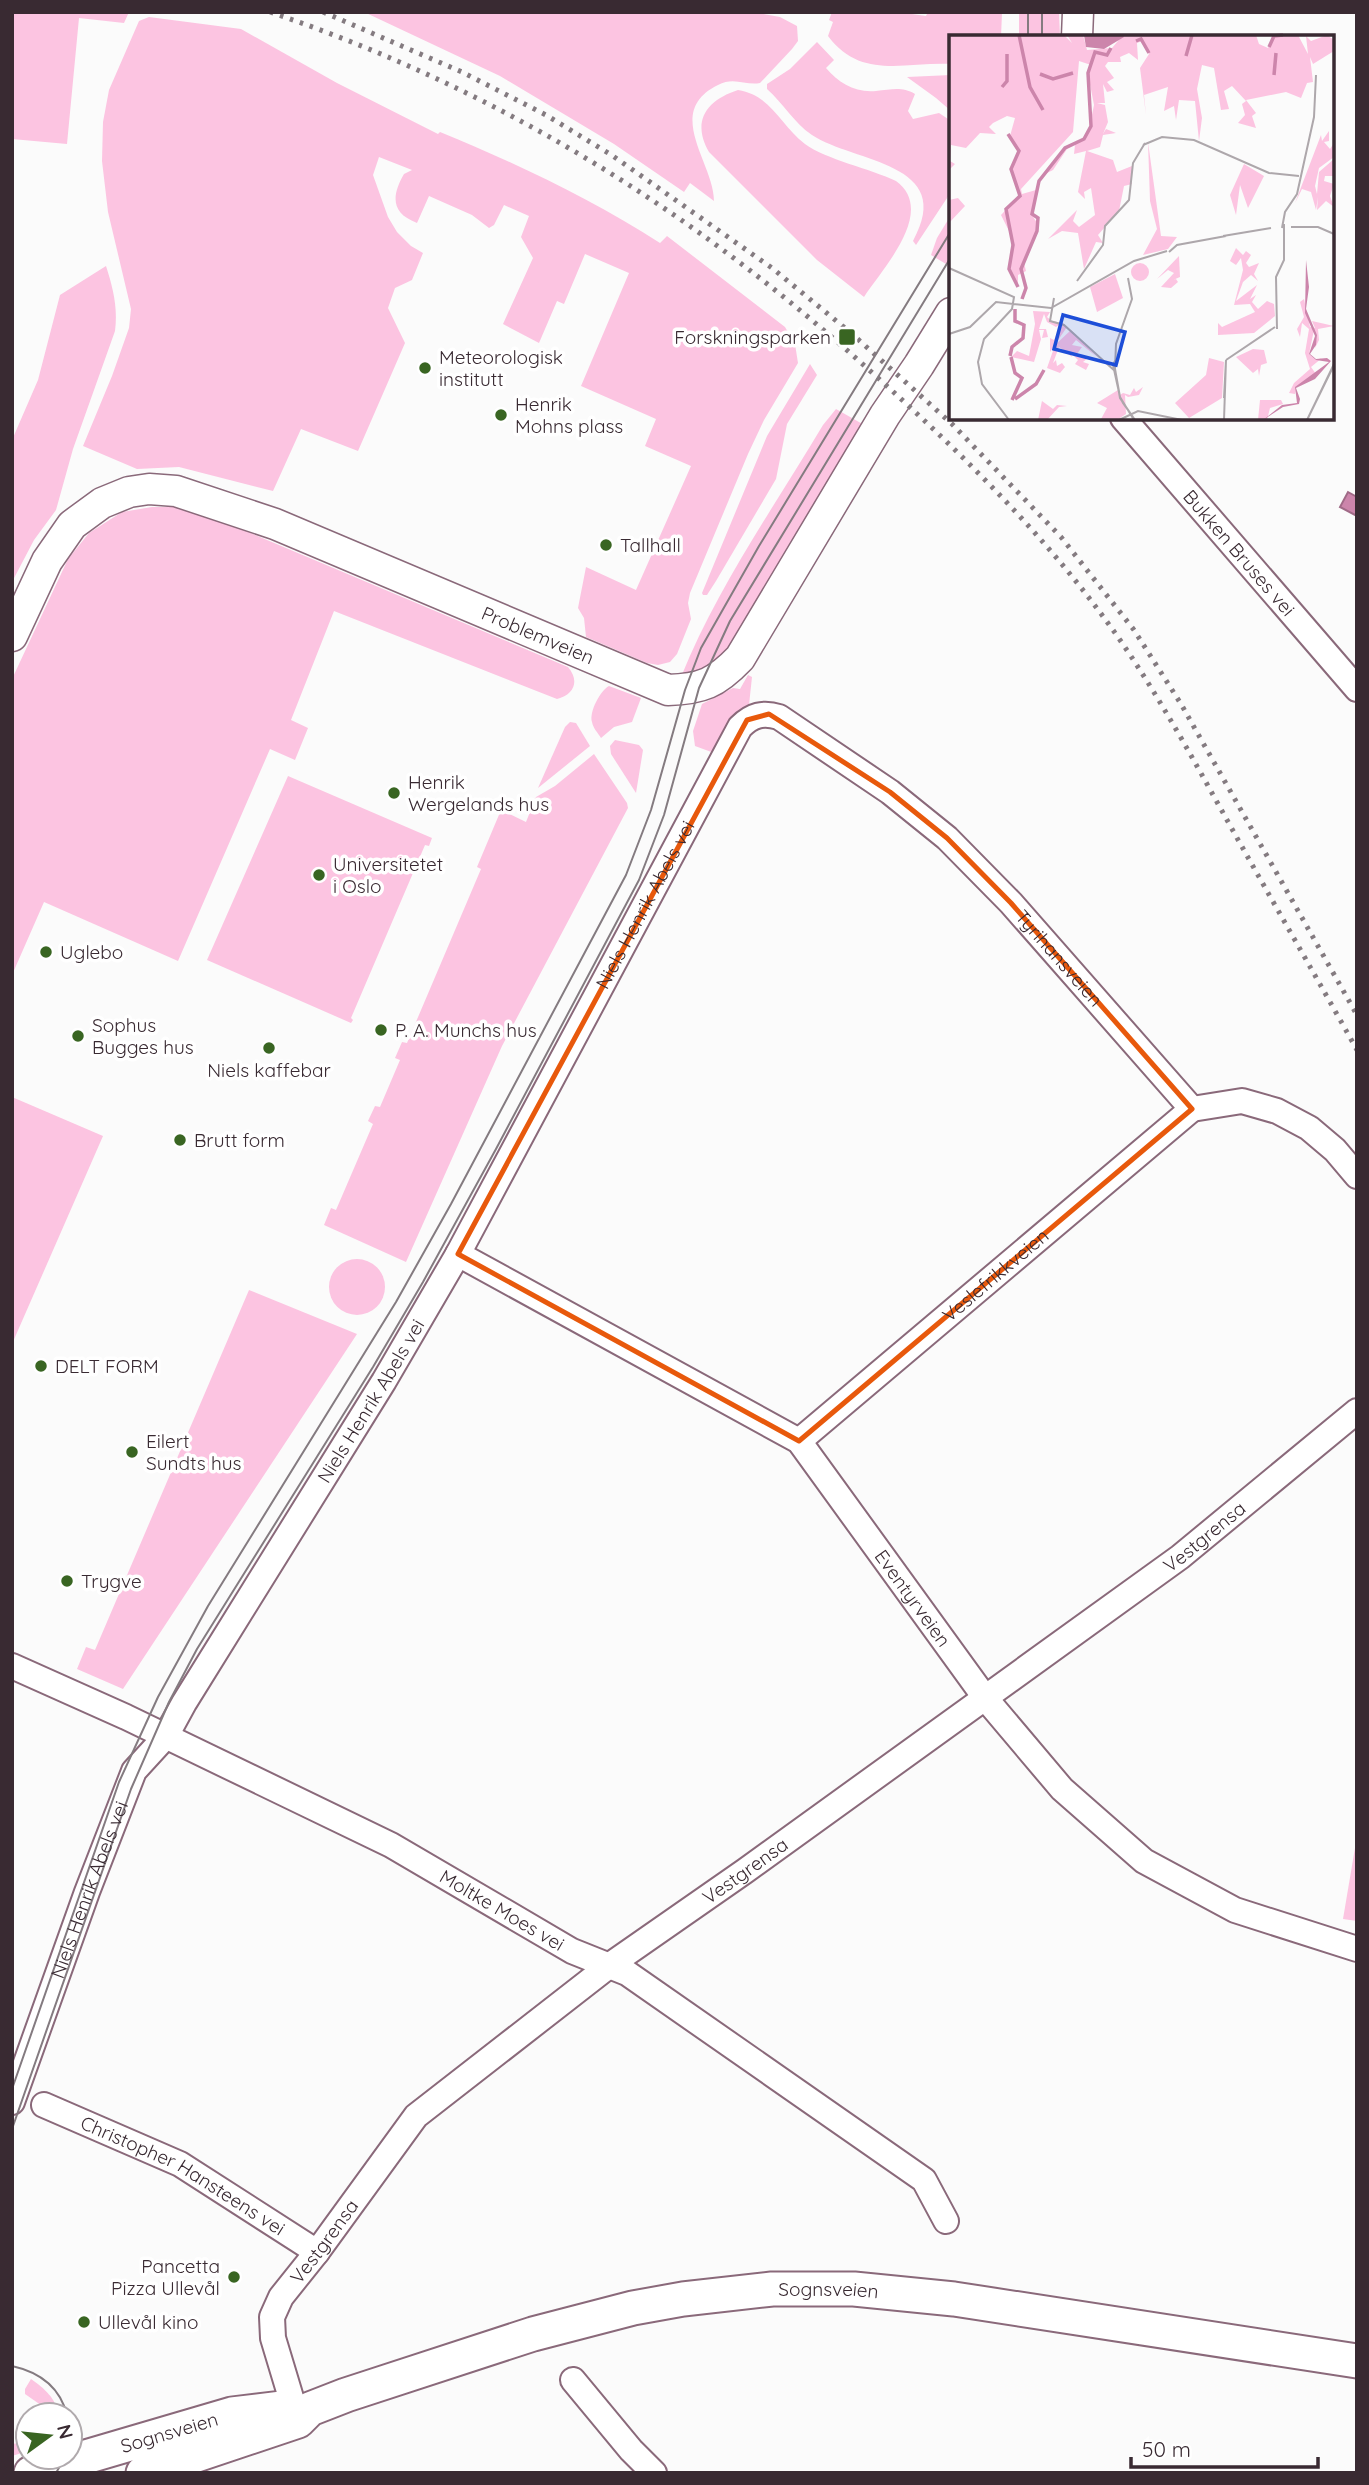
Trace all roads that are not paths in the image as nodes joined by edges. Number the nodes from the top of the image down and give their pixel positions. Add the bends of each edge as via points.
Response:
1 (1078, 12) edge
2 (1077, 35) edge
3 (949, 316) edge
4 (1124, 420) edge
5 (12, 636) edge
6 (1357, 689) edge
7 (759, 714) joint
8 (1192, 1109) junction
9 (1357, 1176) edge
10 (458, 1254) junction
11 (1356, 1411) edge
12 (799, 1441) junction
13 (12, 1666) edge
14 (985, 1699) junction
15 (166, 1736) junction
16 (1357, 1949) edge
17 (610, 1965) junction
18 (12, 2102) edge
19 (44, 2105) dead end
20 (946, 2221) dead end
21 (317, 2252) junction
22 (1357, 2361) edge
23 (573, 2380) dead end
24 (300, 2412) junction
25 (36, 2472) edge
26 (143, 2473) edge
27 (654, 2473) edge

1 - 2 street
3 - 5 street, Problemveien via 740,658 721,678 699,688 667,690 275,524 176,491 129,492 102,503 72,525 47,561
4 - 6 street, Bukken Bruses vei
7 - 8 street, Tyrihansveien via 779,717 833,751 947,838 1011,903
7 - 10 street, Niels Henrik Abels vei via 740,727
8 - 9 street via 1242,1101 1277,1111 1309,1128
8 - 12 street, Veslefrikkveien
10 - 12 street, Eventyrveien
10 - 15 street, Niels Henrik Abels vei
11 - 14 street, Vestgrensa via 1180,1557
12 - 14 street, Eventyrveien
13 - 15 street, Moltke Moes vei
14 - 16 street, Eventyrveien via 1062,1789 1144,1861 1235,1910
14 - 17 street, Vestgrensa
15 - 17 street, Moltke Moes vei via 391,1845 572,1951
15 - 18 street, Niels Henrik Abels vei via 134,1772
17 - 20 street, Moltke Moes vei via 924,2180
17 - 21 street, Vestgrensa via 416,2116
19 - 21 street, Christopher Hansteens vei via 180,2164
21 - 24 street, Vestgrensa via 281,2297 272,2317 273,2338
22 - 24 main road, Sognsveien via 941,2297 854,2289 772,2290 683,2299 594,2318 451,2359
23 - 27 street
24 - 25 main road, Sognsveien via 232,2414
24 - 26 main road, Sognsveien

